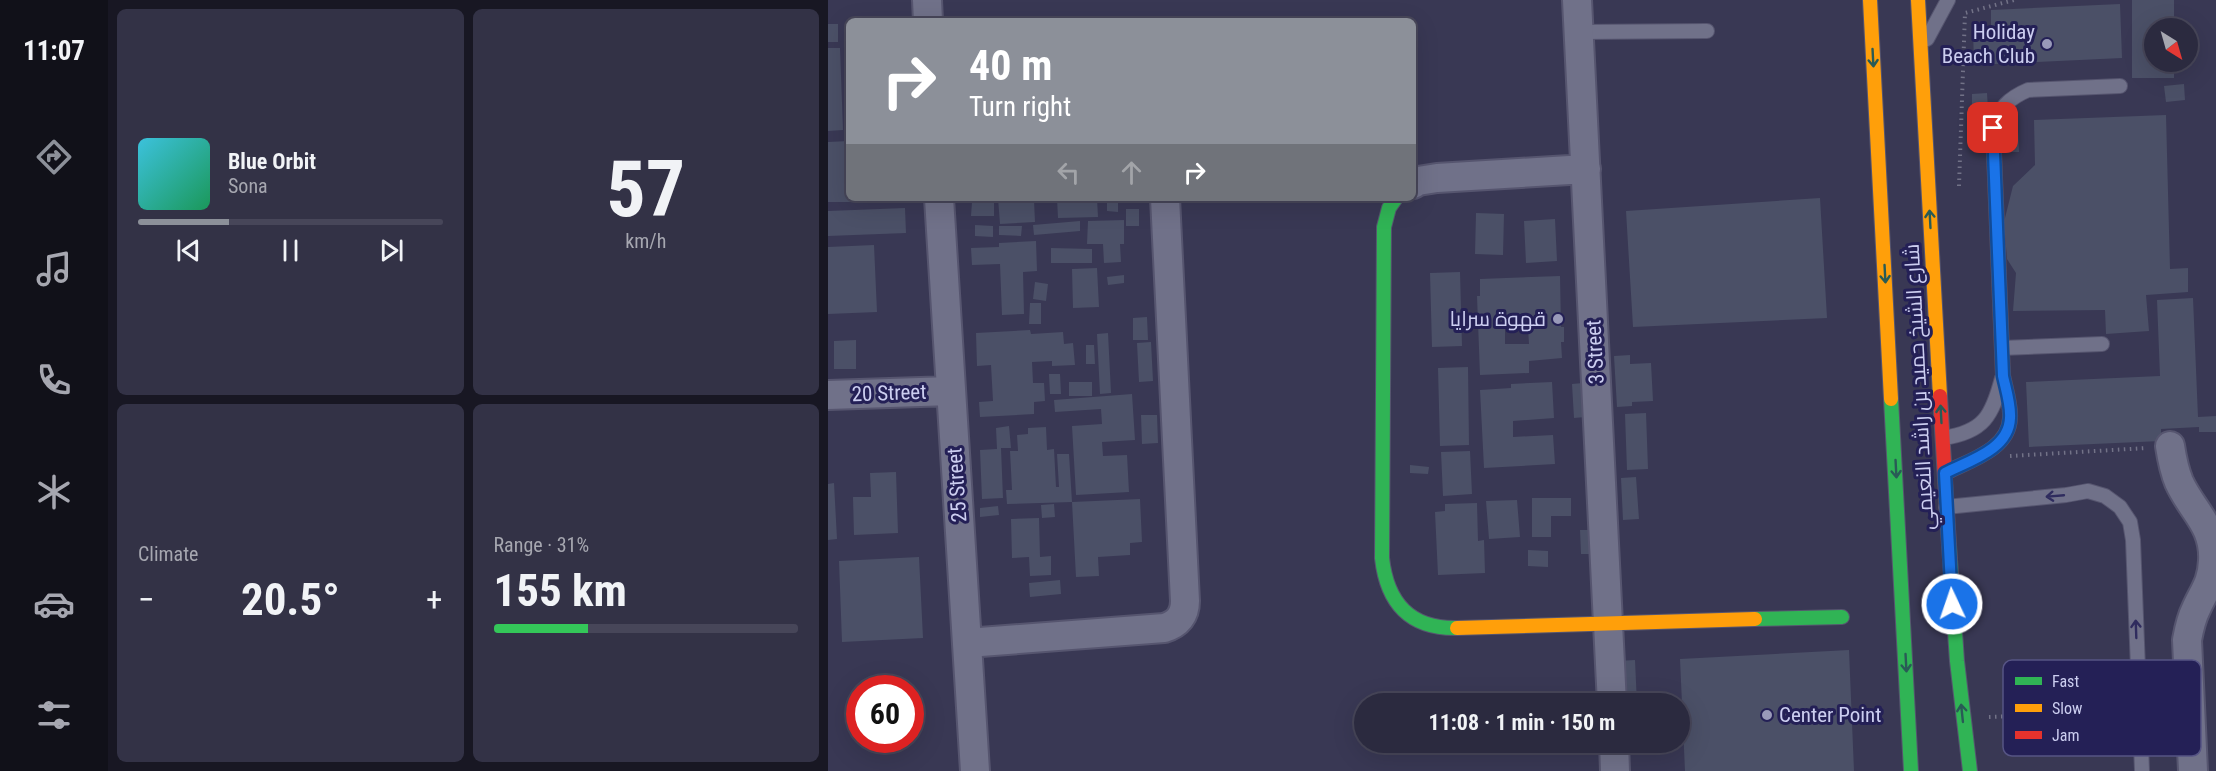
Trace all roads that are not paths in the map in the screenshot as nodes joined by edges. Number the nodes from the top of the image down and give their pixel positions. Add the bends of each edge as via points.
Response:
1 (927, 0) edge
2 (1577, 0) edge
3 (1870, 0) edge
4 (1918, 0) edge
5 (1948, 0) edge
6 (928, 18) edge
7 (1707, 30) dead end
8 (1579, 32) junction
9 (1921, 51) junction
10 (2120, 86) dead end
11 (1586, 169) junction
12 (1416, 182) edge
13 (939, 201) edge
14 (1166, 201) edge
15 (1394, 201) edge
16 (2103, 344) dead end
17 (2002, 348) junction
18 (2003, 376) junction
19 (951, 392) junction
20 (828, 395) edge
21 (1942, 438) junction
22 (2170, 446) dead end
23 (1945, 473) junction
24 (1946, 507) junction
25 (1842, 617) dead end
26 (1608, 624) junction
27 (967, 643) junction
28 (2137, 660) edge
29 (2188, 660) edge
30 (1611, 693) edge
31 (1615, 753) edge
32 (2141, 756) edge
33 (2192, 756) edge
34 (975, 771) edge
35 (1616, 771) edge
36 (1911, 771) edge
37 (1970, 771) edge
38 (2142, 771) edge
39 (2193, 771) edge

1 - 6 street
2 - 8 street, 3 Street
3 -> 36 main road, شارع الشيخ حميد بن راشد النعيمي
4 - 9 main road, شارع الشيخ حميد بن راشد النعيمي
5 - 9 lane
7 - 8 lane
8 - 11 street, 3 Street
21 -> 9 main road, شارع الشيخ حميد بن راشد النعيمي
10 - 17 lane via 2028,90 2015,95 1997,115 1993,128
11 - 12 street
11 - 26 street, 3 Street
13 - 19 street, 25 Street
14 - 27 street via 1185,609 1178,622 1164,628
15 - 26 main road via 1384,227 1382,558 1389,593 1412,619 1428,626
16 - 17 lane
17 - 18 lane
18 - 21 lane via 1984,422 1960,435
18 - 23 lane via 2011,416 2006,435 1992,449
19 - 20 street, 20 Street
19 - 27 street, 25 Street
21 - 23 main road, شارع الشيخ حميد بن راشد النعيمي
22 - 29 street via 2179,483 2208,528 2213,561 2206,593 2196,607 2187,640
23 - 24 main road, شارع الشيخ حميد بن راشد النعيمي
28 -> 24 lane via 2133,540 2130,522 2120,507 2106,496 2088,491
37 -> 24 main road, شارع الشيخ حميد بن راشد النعيمي
25 - 26 main road
26 - 30 street, 3 Street
27 - 34 street, 25 Street
31 - 35 street
38 -> 32 lane
33 - 39 street

